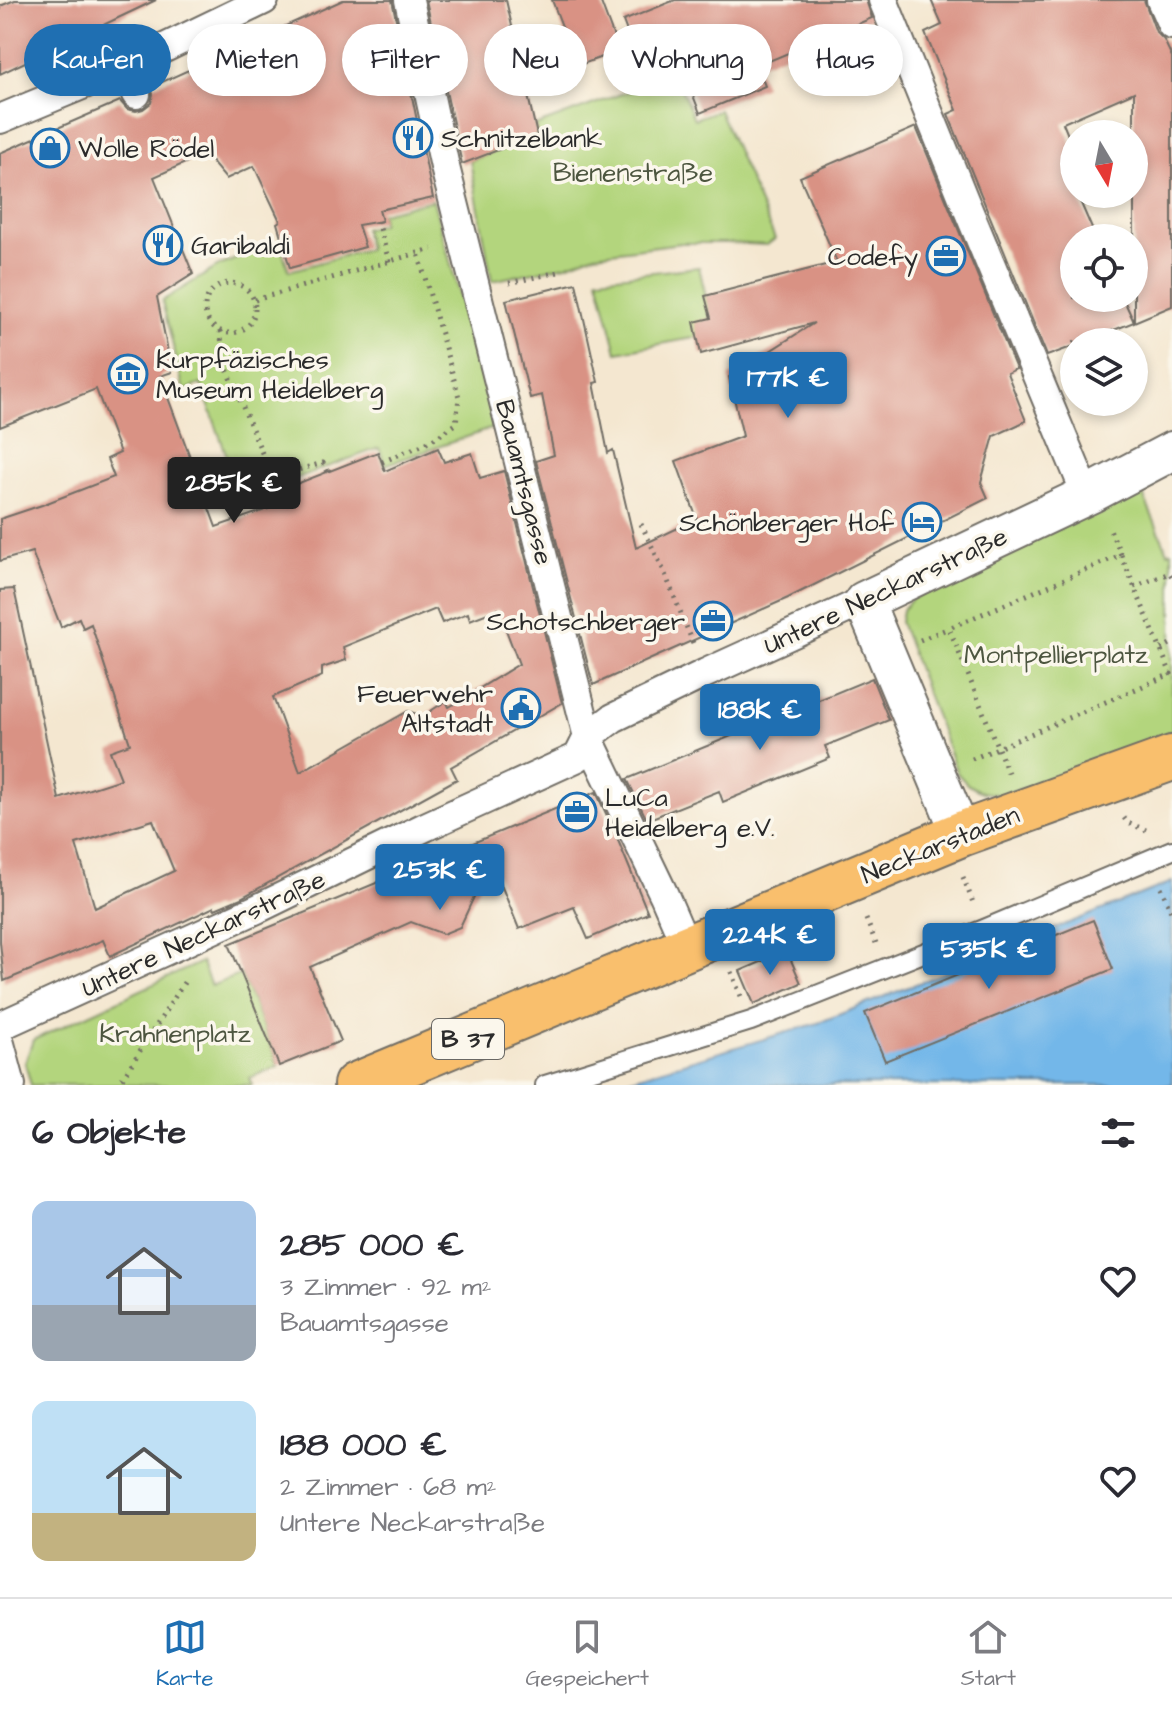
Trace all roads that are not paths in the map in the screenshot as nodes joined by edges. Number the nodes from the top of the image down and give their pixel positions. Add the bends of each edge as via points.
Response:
1 (264, 0) edge
2 (409, 0) edge
3 (883, 0) edge
4 (1161, 0) edge
5 (1172, 25) edge
6 (171, 45) edge
7 (55, 96) edge
8 (0, 119) edge
9 (1172, 451) edge
10 (1091, 494) junction
11 (864, 601) junction
12 (588, 737) junction
13 (1172, 758) edge
14 (961, 834) junction
15 (1172, 850) edge
16 (687, 948) junction
17 (0, 1026) edge
18 (0, 1047) edge
19 (381, 1080) edge
20 (11, 1085) edge
21 (545, 1085) edge

1 - 6 street
2 - 12 street, Bauamtsgasse via 445,167
3 - 10 street
4 - 5 street
7 - 8 street
9 - 10 street, Untere Neckarstraße
10 - 11 street, Untere Neckarstraße
11 - 12 street, Untere Neckarstraße via 613,718
11 - 14 street
12 - 16 street, Bauamtsgasse
12 - 17 street, Untere Neckarstraße via 578,757
13 - 14 main road, Neckarstaden / B 37
14 - 16 main road, Neckarstaden / B 37
15 - 21 lane via 751,1021
16 - 19 main road, Neckarstaden / B 37
18 - 20 street

